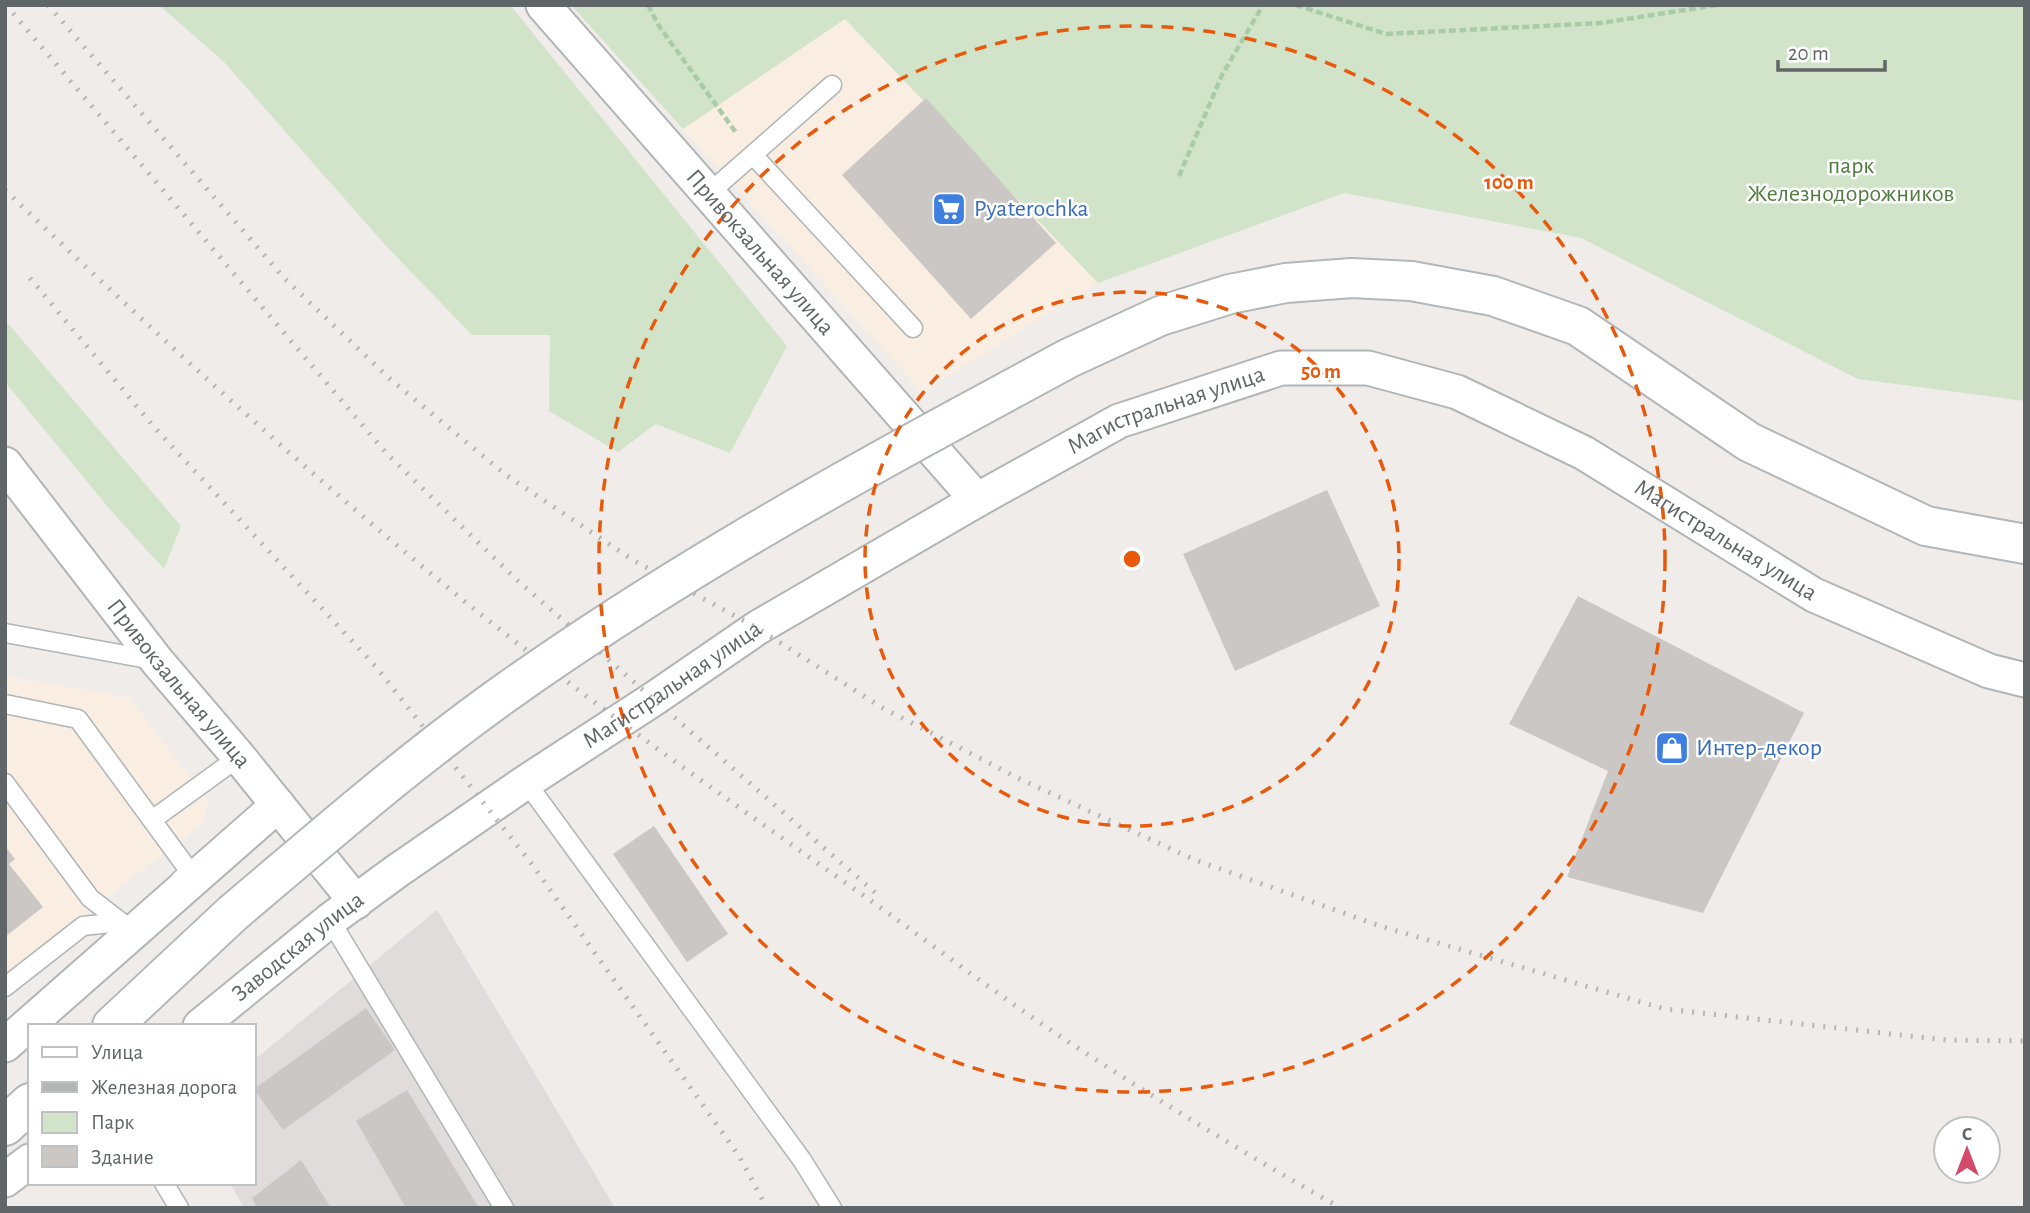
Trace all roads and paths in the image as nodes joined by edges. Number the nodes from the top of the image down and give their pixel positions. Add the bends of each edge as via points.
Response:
1 (543, 5) edge
2 (648, 5) edge
3 (1263, 5) edge
4 (1296, 5) edge
5 (1717, 5) edge
6 (832, 85) dead end
7 (753, 155) junction
8 (1179, 176) dead end
9 (708, 194) junction
10 (912, 328) dead end
11 (5, 464) edge
12 (976, 500) junction
13 (2025, 544) edge
14 (5, 633) edge
15 (157, 661) junction
16 (2025, 680) edge
17 (5, 704) edge
18 (239, 757) junction
19 (526, 782) junction
20 (5, 783) edge
21 (278, 805) junction
22 (152, 820) junction
23 (397, 871) joint
24 (343, 911) junction
25 (126, 928) junction
26 (5, 987) edge
27 (114, 1024) edge
28 (202, 1024) edge
29 (5, 1045) edge
30 (28, 1105) edge
31 (5, 1126) edge
32 (28, 1163) edge
33 (5, 1180) edge
34 (165, 1185) edge
35 (179, 1208) edge
36 (504, 1208) edge
37 (832, 1208) edge

1 - 9 street, Привокзальная улица
2 - 7 path
3 - 8 path via 1222,75
4 - 5 path via 1385,34 1601,23
6 - 7 lane
7 - 9 lane
7 - 10 lane
9 - 12 street, Привокзальная улица
11 - 15 street, Привокзальная улица
12 - 16 street, Магистральная улица via 1119,421 1281,369 1368,368 1457,392 1584,453 1814,595 1989,671
12 - 19 street, Магистральная улица via 757,628
13 - 27 main road, bridge via 1926,526 1749,442 1578,326 1493,296 1411,281 1352,278 1286,283 1230,294 1160,316 1069,358 840,482 620,615 507,691 384,785 233,913
14 - 15 lane
15 - 18 street, Привокзальная улица
17 - 22 lane via 78,719
18 - 21 street, Привокзальная улица
18 - 22 lane
19 - 23 street, Магистральная улица
19 - 37 lane via 802,1160
20 - 25 lane via 90,898
21 - 24 street, Привокзальная улица
21 - 25 street
22 - 25 lane via 190,872
23 - 24 street, Заводская улица
24 - 28 street, Заводская улица
24 - 36 lane
25 - 26 lane via 83,926
25 - 29 street
30 - 31 main road
32 - 33 street
34 - 35 lane

